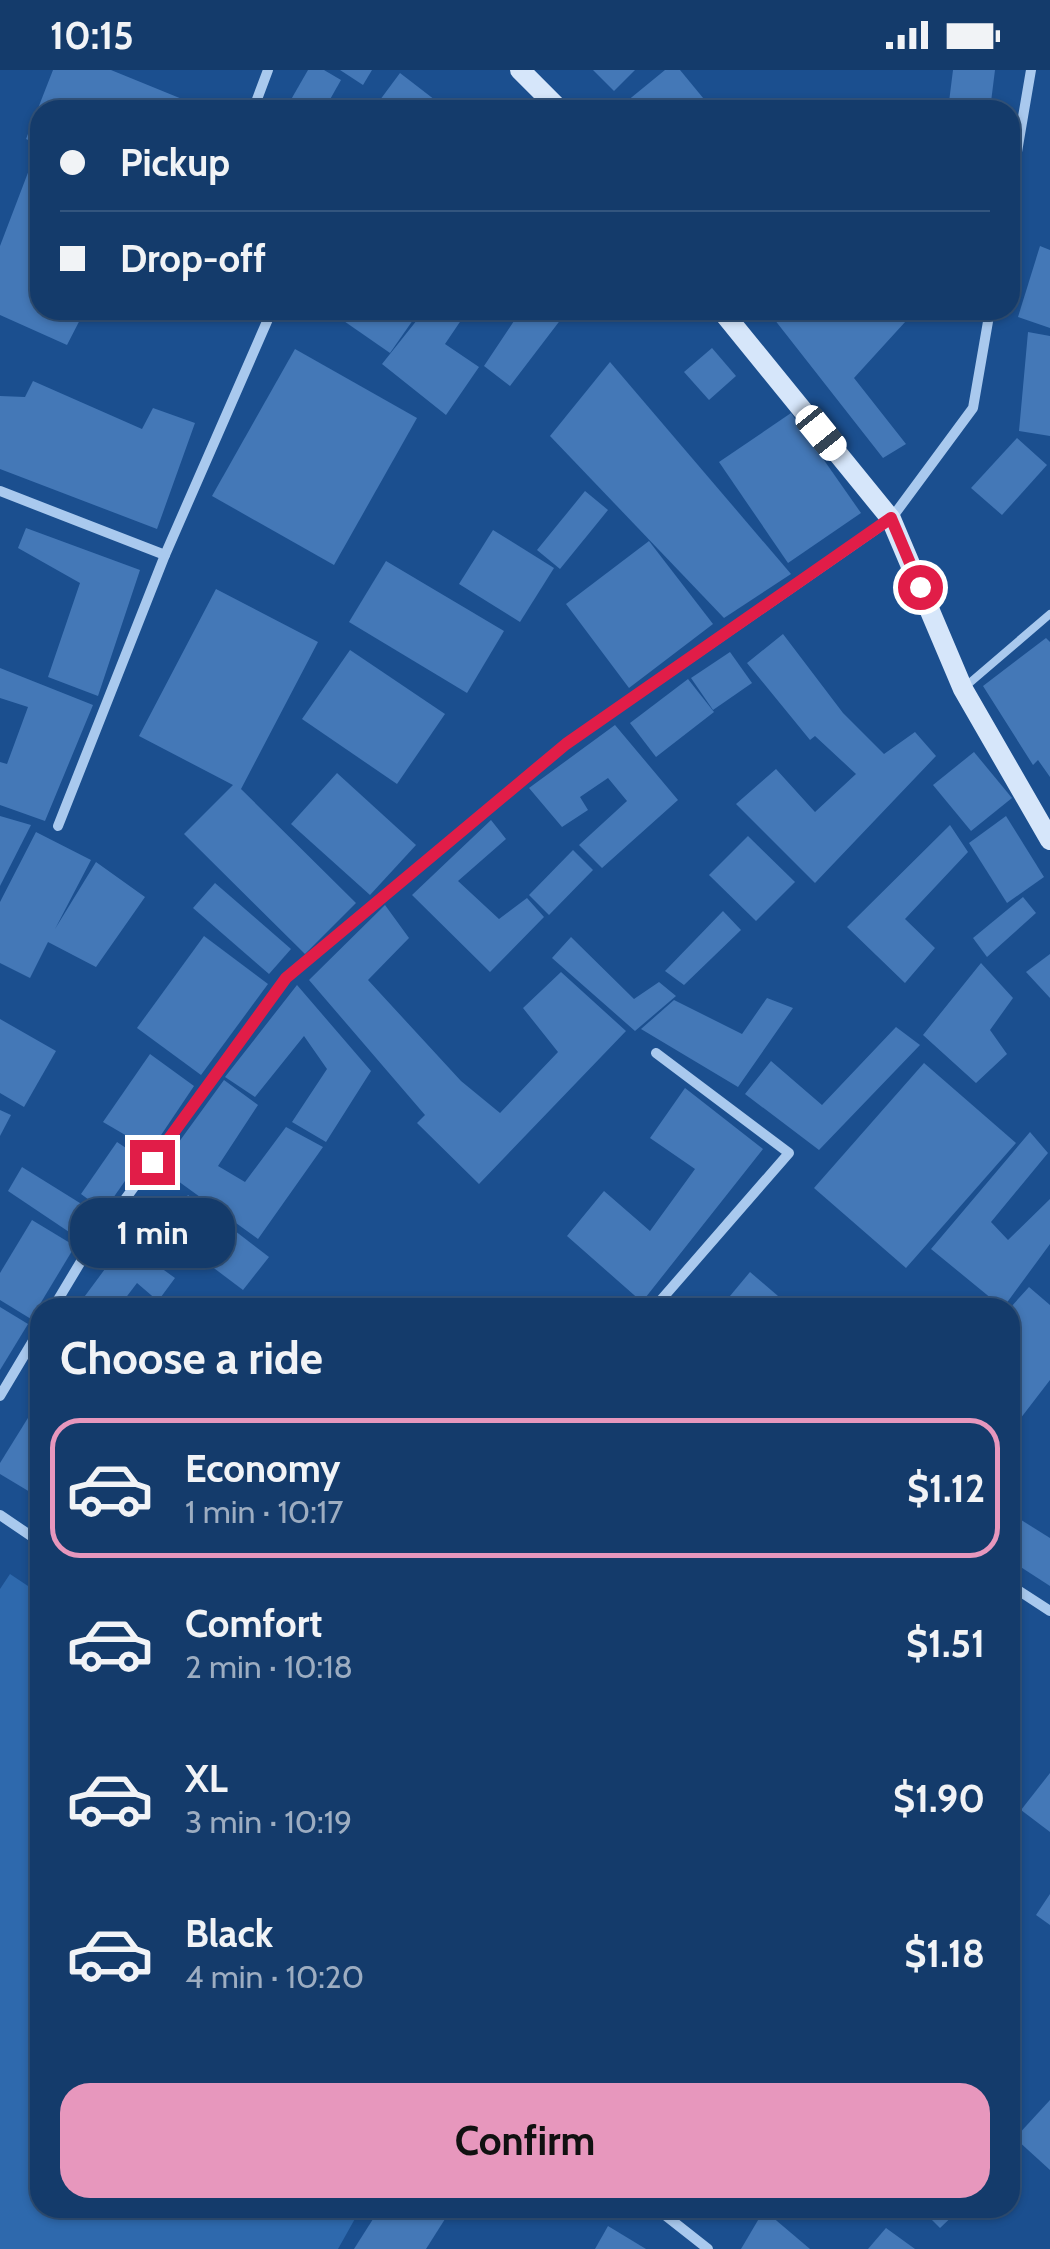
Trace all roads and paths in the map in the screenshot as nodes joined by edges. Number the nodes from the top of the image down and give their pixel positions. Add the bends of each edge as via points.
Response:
1 (268, 70) edge
2 (520, 70) edge
3 (1031, 70) edge
4 (257, 100) edge
5 (550, 100) edge
6 (1020, 134) edge
7 (268, 320) edge
8 (729, 320) edge
9 (988, 320) edge
10 (0, 491) edge
11 (891, 518) junction
12 (164, 555) junction
13 (1050, 614) edge
14 (963, 689) junction
15 (58, 826) dead end
16 (1050, 840) edge
17 (656, 1053) dead end
18 (59, 1298) edge
19 (663, 1298) edge
20 (30, 1346) edge
21 (0, 1396) edge
22 (0, 1515) edge
23 (30, 1535) edge
24 (1020, 1591) edge
25 (1050, 1610) edge
26 (669, 2218) edge
27 (708, 2249) edge

1 - 4 street
2 - 5 street
3 - 6 street
7 - 12 street
8 - 11 street
9 - 11 street via 973,408
10 - 12 street
11 - 14 street
11 - 18 street via 566,744 286,978
12 - 15 street
13 - 14 lane
14 - 16 street
17 - 19 street via 789,1152
20 - 21 street
22 - 23 street
24 - 25 street
26 - 27 street

